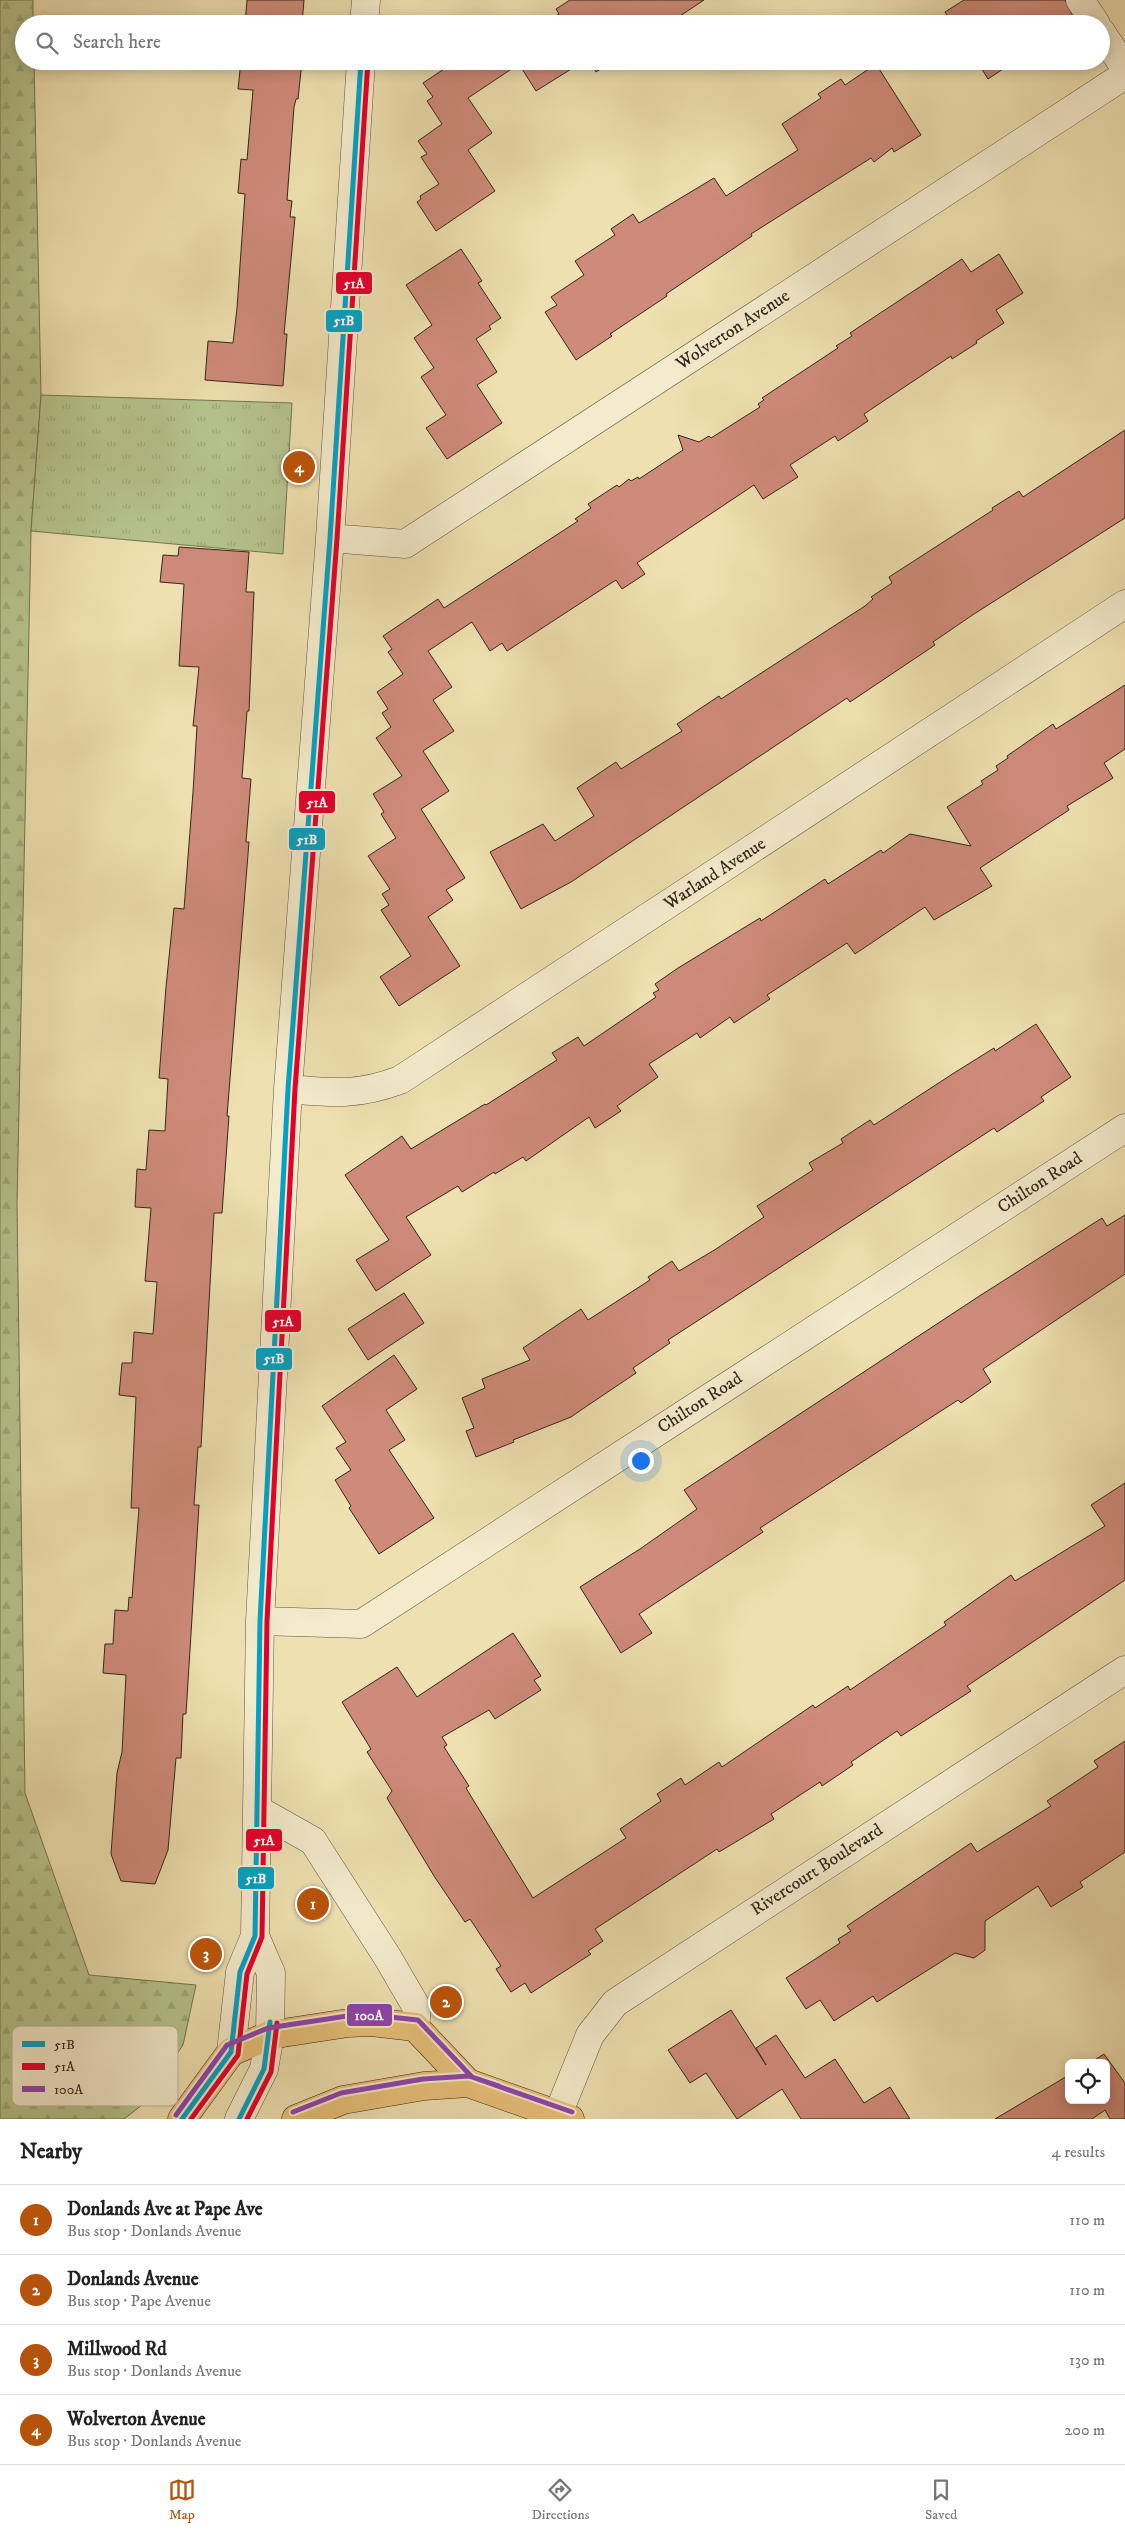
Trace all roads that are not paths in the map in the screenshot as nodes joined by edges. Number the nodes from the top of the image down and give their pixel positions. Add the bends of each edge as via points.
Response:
1 (366, 0) edge
2 (1080, 0) edge
3 (365, 15) edge
4 (1090, 15) edge
5 (1110, 46) edge
6 (1125, 68) edge
7 (360, 70) edge
8 (1125, 75) edge
9 (330, 538) junction
10 (1125, 604) edge
11 (288, 1089) junction
12 (1125, 1128) edge
13 (260, 1621) junction
14 (1125, 1670) edge
15 (258, 1810) junction
16 (255, 1936) junction
17 (414, 2027) junction
18 (270, 2035) junction
19 (232, 2052) junction
20 (468, 2084) junction
21 (564, 2116) edge
22 (182, 2119) edge
23 (239, 2119) edge
24 (296, 2119) edge

1 - 3 street
2 - 4 street
5 - 6 street
7 - 9 street
8 - 9 street, Wolverton Avenue via 406,544
9 - 11 street
10 - 11 street, Warland Avenue via 400,1080 373,1090 343,1093
11 - 13 street
12 - 13 street, Chilton Road via 361,1624
13 - 15 street
14 - 21 street, Rivercourt Boulevard via 615,2003 590,2035
15 - 16 street
15 - 17 street via 313,1841 416,2008
16 - 18 street via 271,1973
16 - 19 street via 240,1972
17 - 18 main road via 348,2023
17 - 20 main road
18 - 19 main road
18 - 23 street via 264,2069
19 - 22 main road
20 - 21 main road
20 - 24 main road via 424,2086 343,2100

